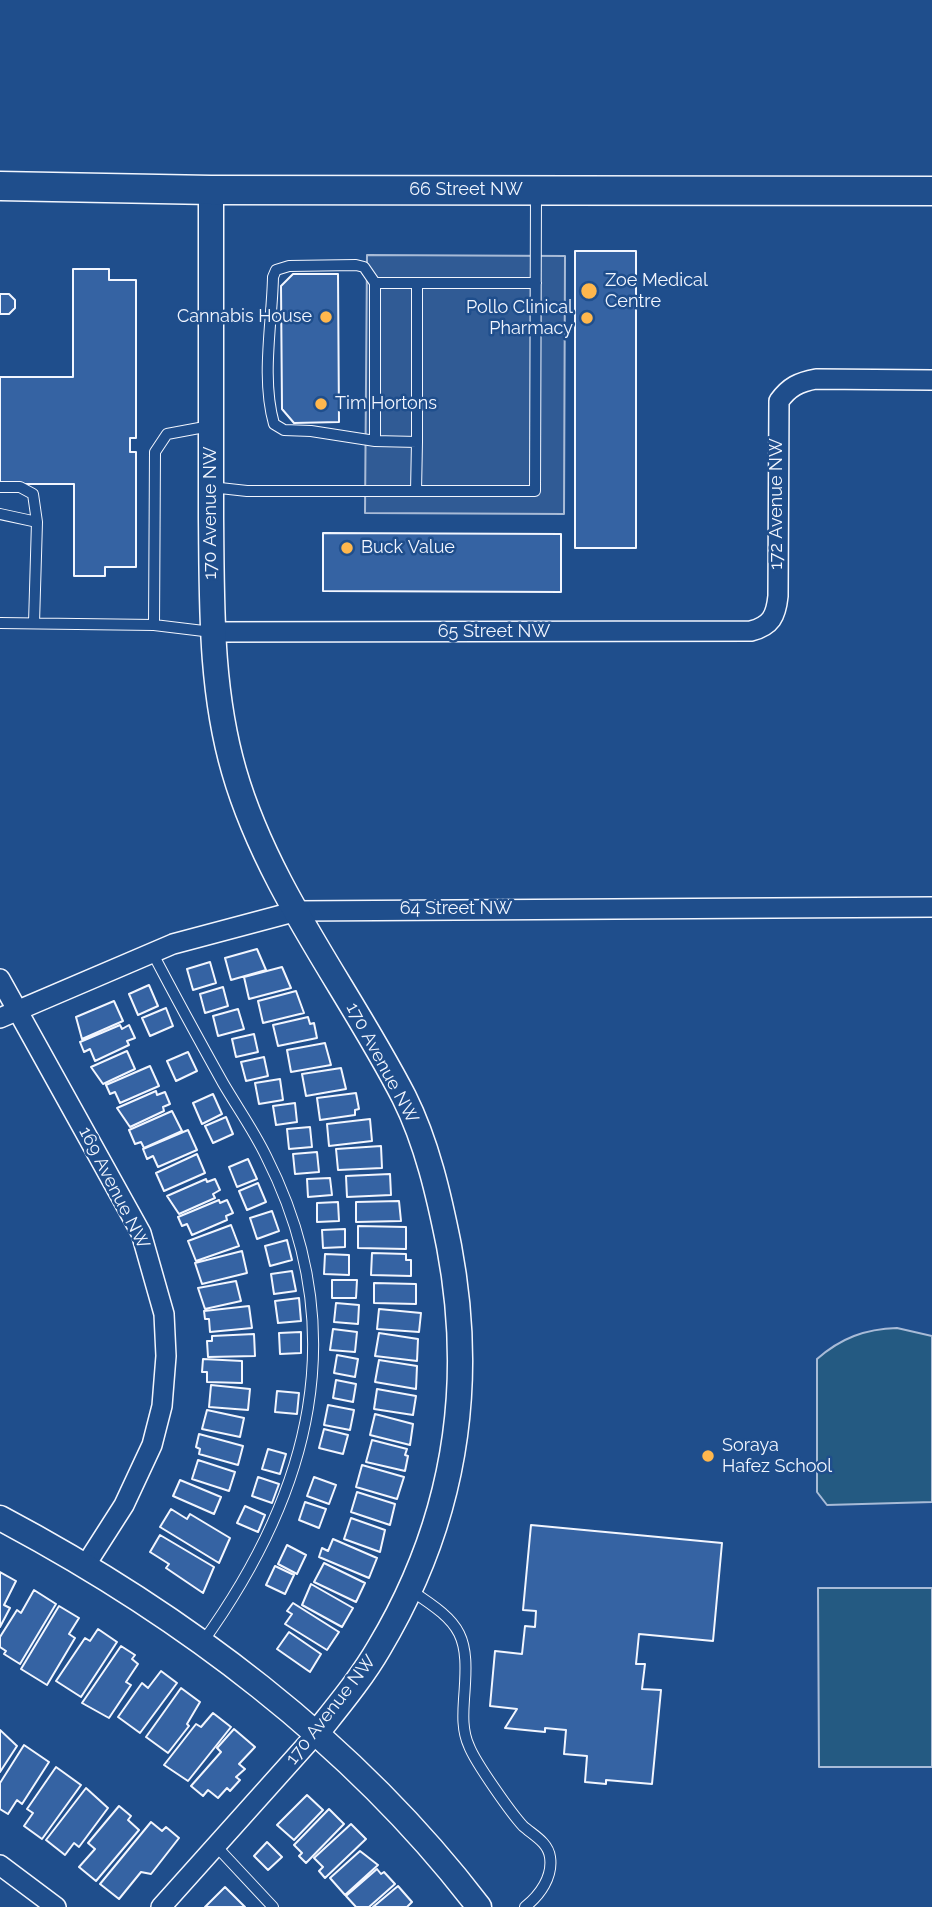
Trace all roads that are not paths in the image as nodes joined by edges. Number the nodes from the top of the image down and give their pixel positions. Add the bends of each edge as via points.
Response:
1 (0, 186) edge
2 (211, 190) junction
3 (536, 190) junction
4 (932, 191) edge
5 (375, 283) junction
6 (417, 283) junction
7 (536, 283) junction
8 (932, 380) edge
9 (211, 426) junction
10 (375, 442) junction
11 (417, 442) junction
12 (0, 486) edge
13 (211, 487) junction
14 (416, 491) junction
15 (0, 514) edge
16 (37, 522) junction
17 (773, 620) joint
18 (0, 622) edge
19 (34, 623) junction
20 (154, 625) junction
21 (212, 632) junction
22 (932, 907) edge
23 (297, 911) junction
24 (151, 952) junction
25 (0, 979) edge
26 (8, 1014) edge
27 (0, 1518) edge
28 (85, 1566) junction
29 (410, 1590) junction
30 (202, 1643) junction
31 (316, 1734) junction
32 (216, 1846) junction
33 (0, 1866) edge
34 (56, 1907) edge
35 (161, 1907) edge
36 (273, 1907) edge
37 (479, 1907) edge
38 (525, 1907) edge

1 - 2 main road, 66 Street NW
2 - 3 main road, 66 Street NW
2 - 9 street, 170 Avenue NW
3 - 4 main road, 66 Street NW
3 - 7 lane
5 - 6 lane
5 - 10 lane
5 - 10 lane via 364,267 356,265 276,270 270,345 274,424 284,430
6 - 7 lane
6 - 11 lane
7 - 14 lane via 535,491
8 - 17 street, 172 Avenue NW via 816,379 800,382 779,401 778,596
9 - 13 street, 170 Avenue NW
9 - 20 lane via 167,435 155,452
10 - 11 lane
11 - 14 lane
12 - 16 lane via 20,487 33,494
13 - 14 lane
13 - 21 street, 170 Avenue NW
15 - 16 lane
16 - 19 lane
17 - 21 street, 65 Street NW via 751,631
18 - 19 lane
19 - 20 lane
20 - 21 lane
21 - 23 street, 170 Avenue NW via 215,681 234,771 263,847
22 - 23 street, 64 Street NW
23 - 24 street, 64 Street NW
23 - 29 street, 170 Avenue NW via 406,1101 435,1184 454,1276 461,1331 458,1420 438,1514
24 - 26 street, 64 Street NW
24 - 30 lane via 266,1155 299,1246 311,1299 309,1397 290,1481 263,1548
25 - 26 street, 169 Avenue NW
26 - 28 street, 169 Avenue NW via 141,1233 164,1314 162,1406 152,1445 124,1505
27 - 28 street
28 - 30 street
29 - 31 street, 170 Avenue NW via 377,1652
29 - 38 lane via 458,1627 467,1654 463,1720 469,1746 522,1825 550,1854 551,1874
30 - 31 street
31 - 32 street, 170 Avenue NW
31 - 37 street via 384,1799
32 - 35 street, 170 Avenue NW
32 - 36 lane
33 - 34 street

